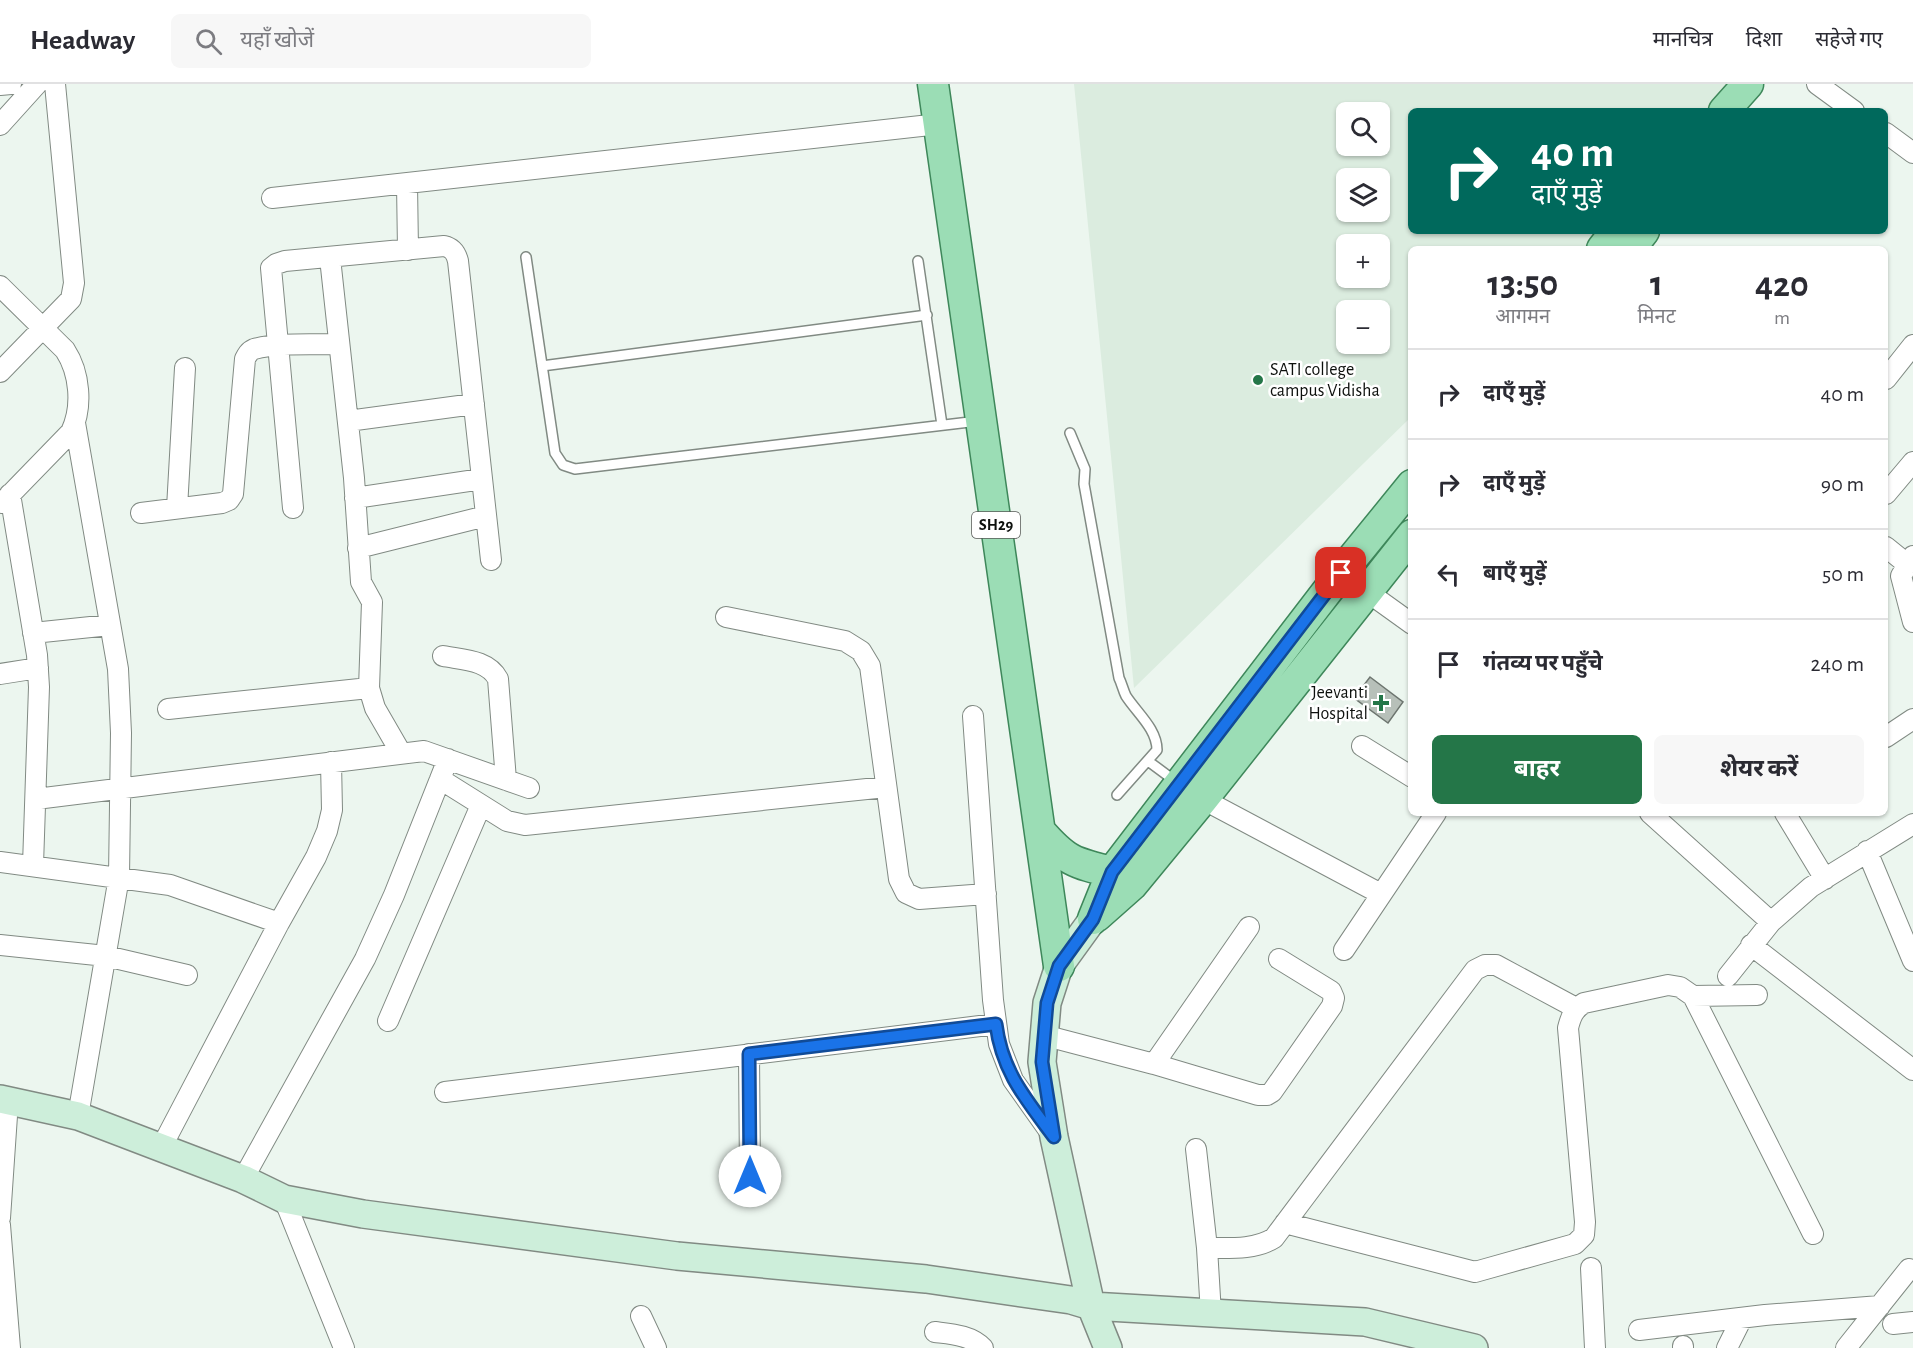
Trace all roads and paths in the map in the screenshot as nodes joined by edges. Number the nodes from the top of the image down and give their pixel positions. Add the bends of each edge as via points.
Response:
1 (11, 84) edge
2 (38, 84) edge
3 (55, 84) edge
4 (933, 84) edge
5 (1748, 84) edge
6 (1817, 84) edge
7 (0, 85) edge
8 (1727, 108) edge
9 (1850, 108) edge
10 (939, 124) junction
11 (0, 125) edge
12 (1888, 135) edge
13 (1913, 153) edge
14 (407, 184) junction
15 (272, 198) dead end
16 (1614, 234) edge
17 (1642, 234) edge
18 (1604, 246) edge
19 (1632, 246) edge
20 (408, 250) junction
21 (526, 257) dead end
22 (330, 258) junction
23 (918, 261) dead end
24 (0, 286) edge
25 (927, 315) junction
26 (43, 328) junction
27 (339, 344) junction
28 (1913, 345) edge
29 (279, 346) junction
30 (542, 366) junction
31 (185, 368) dead end
32 (0, 372) edge
33 (1888, 376) edge
34 (474, 404) junction
35 (981, 420) junction
36 (348, 421) junction
37 (75, 423) junction
38 (942, 425) junction
39 (1070, 433) dead end
40 (1913, 462) edge
41 (482, 479) junction
42 (1408, 490) edge
43 (1888, 492) edge
44 (355, 498) junction
45 (3, 500) edge
46 (177, 508) junction
47 (293, 508) dead end
48 (141, 513) dead end
49 (486, 516) junction
50 (1408, 540) edge
51 (358, 548) junction
52 (1888, 548) edge
53 (491, 560) dead end
54 (1910, 560) edge
55 (1341, 573) junction
56 (1368, 592) junction
57 (726, 617) dead end
58 (1408, 621) edge
59 (1913, 622) edge
60 (110, 624) junction
61 (33, 633) junction
62 (443, 656) dead end
63 (38, 668) junction
64 (0, 674) edge
65 (369, 688) junction
66 (168, 709) dead end
67 (973, 716) dead end
68 (1913, 719) edge
69 (1888, 736) edge
70 (1362, 746) dead end
71 (401, 753) junction
72 (448, 759) junction
73 (1148, 761) junction
74 (331, 762) junction
75 (1408, 775) edge
76 (440, 779) junction
77 (506, 780) junction
78 (886, 787) junction
79 (529, 788) dead end
80 (119, 790) junction
81 (1191, 792) junction
82 (1117, 795) dead end
83 (36, 799) junction
84 (481, 805) junction
85 (1434, 816) edge
86 (1653, 816) edge
87 (1787, 816) edge
88 (1913, 824) edge
89 (1040, 831) junction
90 (1867, 851) junction
91 (0, 862) edge
92 (33, 865) junction
93 (1112, 872) junction
94 (119, 877) junction
95 (1825, 879) junction
96 (986, 894) junction
97 (1381, 894) junction
98 (1093, 919) junction
99 (1771, 922) junction
100 (279, 923) junction
101 (1249, 927) dead end
102 (0, 945) edge
103 (1751, 945) junction
104 (1344, 950) dead end
105 (106, 956) junction
106 (1279, 959) dead end
107 (1913, 961) edge
108 (1059, 966) junction
109 (187, 975) dead end
110 (1728, 976) dead end
111 (1757, 994) dead end
112 (1693, 996) junction
113 (1576, 1008) junction
114 (388, 1021) dead end
115 (996, 1024) junction
116 (1043, 1035) junction
117 (749, 1054) junction
118 (1155, 1064) junction
119 (1913, 1070) edge
120 (445, 1092) dead end
121 (4, 1100) edge
122 (78, 1116) junction
123 (1054, 1137) junction
124 (161, 1148) junction
125 (1196, 1149) dead end
126 (750, 1176) dead end
127 (243, 1179) junction
128 (284, 1199) junction
129 (0, 1218) edge
130 (1285, 1223) junction
131 (0, 1225) edge
132 (1813, 1234) dead end
133 (1207, 1248) junction
134 (1591, 1268) dead end
135 (1909, 1269) dead end
136 (1091, 1306) junction
137 (1880, 1306) junction
138 (1211, 1314) junction
139 (641, 1316) dead end
140 (1742, 1318) junction
141 (1913, 1322) edge
142 (1893, 1324) dead end
143 (1639, 1330) dead end
144 (935, 1332) dead end
145 (10, 1348) edge
146 (344, 1348) edge
147 (656, 1348) edge
148 (983, 1348) edge
149 (1108, 1348) edge
150 (1474, 1348) edge
151 (1595, 1348) edge
152 (1727, 1348) edge
153 (1846, 1348) edge

1 - 7 street
2 - 11 street
3 - 26 street via 74,283 71,299
4 - 10 main road, SH29
5 - 8 main road
6 - 9 street
10 - 14 street
10 - 35 main road, SH29
12 - 13 street
14 - 15 street
14 - 20 street
16 - 18 main road
17 - 19 main road
20 - 22 street
20 - 34 street via 444,246 456,253
21 - 30 lane
22 - 27 street
22 - 29 street via 285,261 271,268
23 - 25 lane
24 - 26 street
25 - 30 lane
25 - 38 lane
26 - 32 street
26 - 37 street via 65,350 77,373
27 - 29 street
27 - 36 street
28 - 33 street
29 - 46 street via 254,350 245,359 229,500
29 - 47 street
30 - 38 lane via 555,453 563,465 575,469
31 - 46 street
34 - 36 street
34 - 41 street
35 - 38 lane
35 - 89 main road, SH29
36 - 44 street
37 - 45 street via 64,440
37 - 60 street
39 - 73 lane via 1085,469 1084,484 1119,678 1157,742 1157,750
40 - 43 street
41 - 44 street
41 - 49 street
42 - 55 main road
44 - 51 street
45 - 61 street
46 - 48 street
49 - 51 street
49 - 53 street
50 - 56 main road
51 - 65 street via 361,582 372,602
52 - 54 street
54 - 59 street via 1901,576
55 - 56 street
55 - 81 main road
56 - 58 street
56 - 81 main road
57 - 78 street via 845,641 861,651 870,666
60 - 61 street
60 - 80 street via 118,669
61 - 63 street
62 - 77 street via 493,669 498,679
63 - 64 street
63 - 83 street
65 - 66 street
65 - 71 street via 375,708
67 - 96 street
68 - 69 street
70 - 75 street
71 - 72 street via 424,751
71 - 74 street
72 - 76 street
72 - 77 street
73 - 81 lane
73 - 82 lane
74 - 80 street
74 - 100 street via 332,810 327,831
76 - 84 street
76 - 127 street via 365,959
77 - 79 street
78 - 84 street via 525,825 507,821
78 - 96 street via 899,879 906,893 919,899
80 - 83 street
80 - 94 street
81 - 93 main road
81 - 97 street
81 - 98 main road via 1132,885
83 - 92 street
84 - 114 street
85 - 97 street
86 - 99 street
87 - 95 street
88 - 90 street
89 - 93 main road via 1070,860
89 - 108 main road, SH29
90 - 95 street
90 - 107 street
91 - 92 street
92 - 94 street
93 - 98 main road
94 - 100 street via 170,885
94 - 105 street
95 - 99 street
96 - 115 street
97 - 104 street
98 - 108 main road
99 - 103 street
100 - 124 street
101 - 118 street
102 - 105 street
103 - 110 street
103 - 119 street
105 - 109 street
105 - 122 street
106 - 118 street via 1331,991 1334,998 1272,1092 1258,1095
108 - 116 main road via 1047,1003
111 - 112 street
112 - 113 street via 1680,987 1668,985
112 - 132 street
113 - 130 street via 1496,965 1474,970
113 - 130 street via 1568,1028 1585,1222 1584,1235 1575,1244 1475,1272
115 - 117 street
115 - 123 street via 1013,1080
116 - 118 street
116 - 123 main road via 1042,1062
117 - 120 street
117 - 126 street
121 - 122 main road
121 - 129 street
122 - 124 main road
123 - 136 main road
124 - 127 main road
125 - 133 street
127 - 128 main road
128 - 136 main road via 363,1214 677,1256 926,1279
128 - 146 street
130 - 133 street via 1264,1244
131 - 145 street
133 - 138 street
134 - 151 street
135 - 137 street
136 - 138 main road
136 - 149 main road
137 - 140 street
137 - 153 street
138 - 150 main road via 1365,1322
139 - 147 street
140 - 143 street
140 - 152 street
141 - 142 street
144 - 148 street via 965,1336

